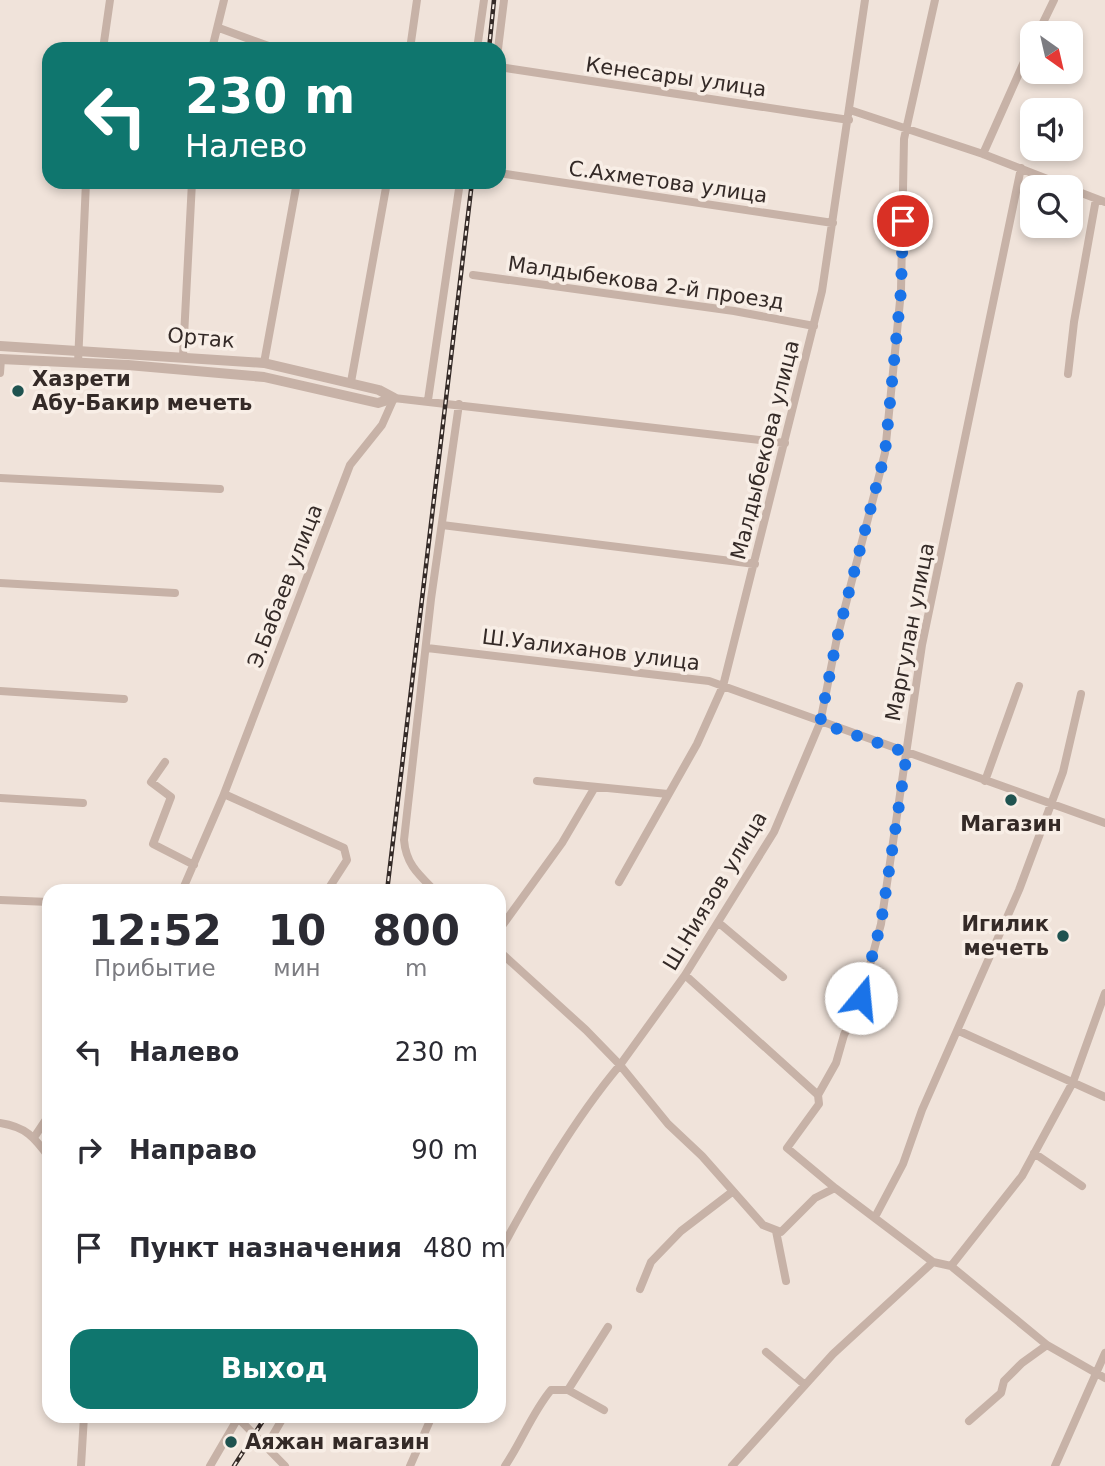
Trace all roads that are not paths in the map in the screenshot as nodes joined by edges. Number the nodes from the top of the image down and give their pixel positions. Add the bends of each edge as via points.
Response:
1 (110, 0) edge
2 (224, 0) edge
3 (417, 0) edge
4 (484, 0) edge
5 (504, 0) edge
6 (865, 0) edge
7 (935, 0) edge
8 (1054, 0) edge
9 (1044, 21) edge
10 (219, 28) junction
11 (104, 42) edge
12 (214, 42) edge
13 (258, 42) edge
14 (411, 42) edge
15 (478, 42) edge
16 (499, 42) edge
17 (506, 68) edge
18 (1020, 72) edge
19 (850, 110) junction
20 (849, 120) junction
21 (906, 127) junction
22 (984, 154) junction
23 (1021, 168) junction
24 (506, 174) edge
25 (1038, 175) edge
26 (86, 189) edge
27 (192, 189) edge
28 (297, 189) edge
29 (386, 189) edge
30 (459, 189) edge
31 (1083, 194) edge
32 (1096, 199) junction
33 (1105, 202) edge
34 (833, 223) junction
35 (473, 275) dead end
36 (814, 326) junction
37 (0, 346) edge
38 (78, 350) junction
39 (183, 356) junction
40 (0, 359) edge
41 (78, 363) junction
42 (264, 363) junction
43 (0, 373) edge
44 (1068, 374) dead end
45 (351, 382) junction
46 (394, 398) junction
47 (428, 400) junction
48 (459, 404) junction
49 (785, 443) junction
50 (0, 478) edge
51 (220, 489) dead end
52 (442, 525) junction
53 (755, 564) junction
54 (0, 583) edge
55 (175, 593) dead end
56 (427, 648) junction
57 (723, 686) junction
58 (1018, 686) dead end
59 (0, 691) edge
60 (1082, 694) dead end
61 (124, 699) dead end
62 (820, 723) junction
63 (907, 753) junction
64 (165, 762) dead end
65 (985, 780) junction
66 (537, 781) dead end
67 (595, 787) junction
68 (224, 794) junction
69 (668, 794) junction
70 (0, 798) edge
71 (83, 803) dead end
72 (1053, 805) junction
73 (1105, 823) edge
74 (194, 865) junction
75 (619, 882) dead end
76 (185, 884) edge
77 (332, 884) edge
78 (428, 884) edge
79 (0, 900) edge
80 (42, 901) edge
81 (506, 920) edge
82 (719, 923) junction
83 (506, 957) edge
84 (685, 975) junction
85 (783, 977) dead end
86 (1105, 993) edge
87 (959, 1031) junction
88 (620, 1065) junction
89 (1073, 1082) junction
90 (818, 1095) junction
91 (1105, 1097) edge
92 (0, 1124) edge
93 (42, 1126) edge
94 (35, 1136) junction
95 (42, 1146) edge
96 (1034, 1153) junction
97 (1082, 1186) dead end
98 (835, 1188) junction
99 (732, 1192) junction
100 (875, 1217) junction
101 (776, 1231) junction
102 (506, 1240) edge
103 (933, 1262) junction
104 (951, 1266) junction
105 (786, 1281) dead end
106 (640, 1289) dead end
107 (608, 1327) dead end
108 (1047, 1345) junction
109 (766, 1352) dead end
110 (1105, 1353) edge
111 (1096, 1374) junction
112 (1105, 1378) edge
113 (805, 1385) junction
114 (568, 1390) junction
115 (604, 1410) dead end
116 (969, 1421) dead end
117 (84, 1423) edge
118 (234, 1423) edge
119 (243, 1423) edge
120 (280, 1423) edge
121 (429, 1423) edge
122 (266, 1447) junction
123 (81, 1466) edge
124 (210, 1466) edge
125 (285, 1466) edge
126 (410, 1466) edge
127 (505, 1466) edge
128 (732, 1466) edge
129 (1055, 1466) edge

1 - 11 street
2 - 10 street
3 - 14 street
4 - 15 street
5 - 16 street
6 - 19 street, Малдыбекова улица
7 - 21 street, Ш.Ниязов улица
8 - 9 street
10 - 12 street
10 - 13 street
17 - 20 street, Кенесары улица
18 - 22 street
19 - 20 street, Малдыбекова улица
19 - 21 street
20 - 34 street, Малдыбекова улица
21 - 22 street
21 - 62 street, Ш.Ниязов улица via 901,291 885,453
22 - 23 street
23 - 25 street
23 - 63 street, Маргулан улица via 922,645
24 - 34 street, С.Ахметова улица
26 - 38 street
27 - 39 street
28 - 42 street
29 - 45 street
30 - 47 street
31 - 32 street
32 - 33 street
32 - 44 street
34 - 36 street, Малдыбекова улица
35 - 36 street, Малдыбекова 2-й проезд
36 - 49 street, Малдыбекова улица
37 - 38 street, Ортак
38 - 39 street, Ортак
38 - 41 street
39 - 42 street, Ортак
40 - 41 street, Ортак
40 - 43 street
41 - 46 street, Ортак via 264,377 378,403
42 - 45 street, Ортак
45 - 46 street, Ортак
46 - 47 street, Ортак
46 - 68 street, Э.Бабаев улица via 382,425 350,466
47 - 48 street, Ортак
48 - 49 street, Ортак
48 - 52 street
49 - 53 street, Малдыбекова улица
50 - 51 street
52 - 53 street
52 - 56 street
53 - 57 street, Малдыбекова улица
54 - 55 street
56 - 57 street, Ш.Уалиханов улица via 665,674
56 - 78 street via 404,839 405,856
57 - 62 street, Ш.Уалиханов улица
57 - 69 street, Малдыбекова улица
58 - 65 street
59 - 61 street
60 - 72 street
62 - 63 street, Ш.Уалиханов улица
62 - 82 street, Ш.Ниязов улица via 774,832
63 - 65 street, Ш.Уалиханов улица
63 - 90 street, Маргулан улица via 872,961 836,1063
64 - 74 street via 151,782 171,797 153,844
65 - 72 street, Ш.Уалиханов улица
66 - 67 street
67 - 69 street
67 - 81 street via 562,844
68 - 74 street, Э.Бабаев улица
68 - 77 street via 344,848 347,860
69 - 75 street, Малдыбекова улица
70 - 71 street
72 - 73 street, Ш.Уалиханов улица
72 - 87 street
74 - 76 street, Э.Бабаев улица
79 - 80 street
82 - 84 street, Ш.Ниязов улица
82 - 85 street
83 - 88 street
84 - 88 street, Ш.Ниязов улица
84 - 90 street
86 - 89 street
87 - 89 street
87 - 100 street via 922,1110 904,1164
88 - 99 street
88 - 102 street, Ш.Ниязов улица via 599,1090
89 - 91 street
89 - 96 street
90 - 98 street, Маргулан улица via 819,1104 787,1148
92 - 94 street via 26,1129
93 - 94 street
94 - 95 street
96 - 97 street
96 - 104 street via 1022,1176
98 - 100 street
98 - 101 street via 815,1198 795,1220
99 - 101 street via 763,1225
99 - 106 street via 681,1231 651,1262
100 - 103 street
101 - 105 street
103 - 104 street
103 - 113 street
104 - 108 street
107 - 114 street
108 - 111 street
108 - 116 street via 1022,1363 1004,1381 1001,1393
109 - 113 street
110 - 111 street
111 - 112 street
111 - 129 street
113 - 128 street
114 - 115 street
114 - 127 street via 551,1390 538,1405
117 - 123 street
118 - 124 street
119 - 122 street
120 - 122 street
121 - 126 street
122 - 125 street

